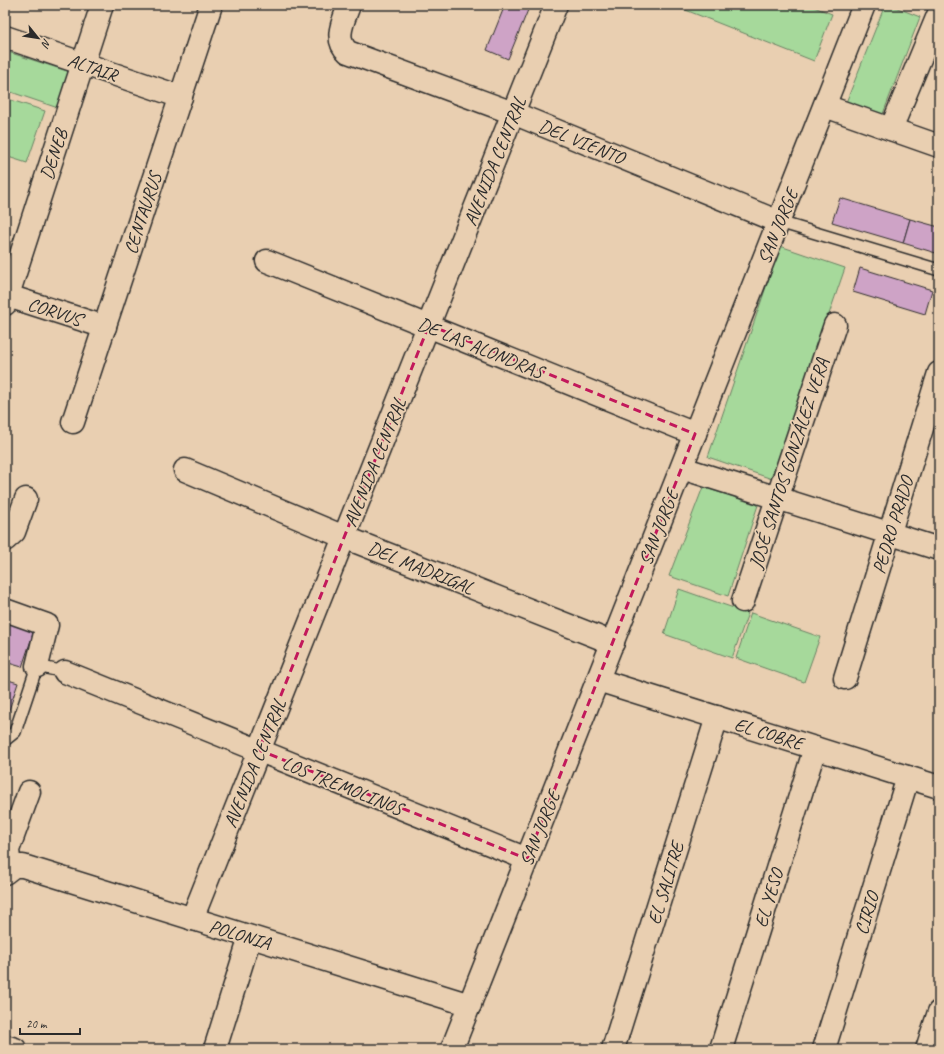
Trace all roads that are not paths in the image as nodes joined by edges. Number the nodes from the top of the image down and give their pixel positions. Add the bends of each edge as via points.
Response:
1 (102, 5) edge
2 (211, 5) edge
3 (349, 5) edge
4 (556, 5) edge
5 (858, 7) edge
6 (939, 13) edge
7 (5, 37) edge
8 (82, 64) junction
9 (181, 97) junction
10 (825, 106) junction
11 (513, 113) junction
12 (891, 129) junction
13 (939, 146) edge
14 (779, 222) junction
15 (267, 261) dead end
16 (939, 270) edge
17 (6, 298) edge
18 (429, 325) junction
19 (834, 325) dead end
20 (104, 327) junction
21 (939, 373) edge
22 (73, 422) dead end
23 (695, 434) junction
24 (682, 468) junction
25 (185, 470) dead end
26 (776, 498) junction
27 (26, 499) dead end
28 (889, 534) junction
29 (344, 537) junction
30 (5, 540) edge
31 (939, 549) edge
32 (743, 601) dead end
33 (5, 610) edge
34 (613, 643) junction
35 (50, 669) junction
36 (845, 678) dead end
37 (598, 680) junction
38 (717, 717) junction
39 (5, 740) edge
40 (815, 748) junction
41 (259, 750) junction
42 (908, 777) junction
43 (939, 787) edge
44 (29, 792) dead end
45 (527, 859) junction
46 (7, 870) edge
47 (192, 919) junction
48 (250, 937) junction
49 (470, 1005) junction
50 (939, 1012) edge
51 (5, 1046) edge
52 (15, 1049) edge
53 (215, 1049) edge
54 (452, 1049) edge
55 (613, 1049) edge
56 (721, 1049) edge
57 (824, 1049) edge
58 (927, 1049) edge

1 - 8 street, DENEB
2 - 9 street, CENTAURUS
3 - 11 street, DEL VIENTO via 340,34 341,44 352,54
4 - 11 street, AVENIDA CENTRAL
5 - 10 street, SAN JORGE
6 - 12 street
7 - 8 street, ALTAIR
8 - 9 street, ALTAIR
8 - 17 street, DENEB
9 - 20 street, CENTAURUS
10 - 12 street
10 - 14 street, SAN JORGE
11 - 14 street, DEL VIENTO
11 - 18 street, AVENIDA CENTRAL
12 - 13 street
14 - 16 lane
14 - 23 street, SAN JORGE
15 - 18 street, DE LAS ALONDRAS
17 - 20 street, CORVUS
18 - 23 street, DE LAS ALONDRAS
18 - 29 street, AVENIDA CENTRAL
19 - 26 street, JOSÉ SANTOS GONZÁLEZ VERA
20 - 22 street, CENTAURUS
21 - 28 street, PEDRO PRADO
23 - 24 street, SAN JORGE
24 - 26 street
24 - 34 street, SAN JORGE
25 - 29 street, DEL MADRIGAL
26 - 28 street
26 - 32 street, JOSÉ SANTOS GONZÁLEZ VERA
27 - 30 street via 14,532
28 - 31 street
28 - 36 street, PEDRO PRADO
29 - 34 street, DEL MADRIGAL
29 - 41 street, AVENIDA CENTRAL
33 - 35 street via 47,624
34 - 37 street, SAN JORGE
35 - 39 lane via 15,732
35 - 41 street, LOS TREMOLINOS
37 - 38 street, EL COBRE
37 - 45 street, SAN JORGE
38 - 40 street, EL COBRE
38 - 55 street, EL SALITRE
40 - 42 street, EL COBRE
40 - 56 street, EL YESO
41 - 45 street, LOS TREMOLINOS
41 - 47 street, AVENIDA CENTRAL
42 - 43 street, EL COBRE
42 - 57 street, CIRIO
44 - 46 street via 8,850
45 - 49 street, SAN JORGE
46 - 47 street, POLONIA via 23,866
47 - 48 street, POLONIA
48 - 49 street, POLONIA
48 - 53 street
49 - 54 street, SAN JORGE
50 - 58 street
51 - 52 street

